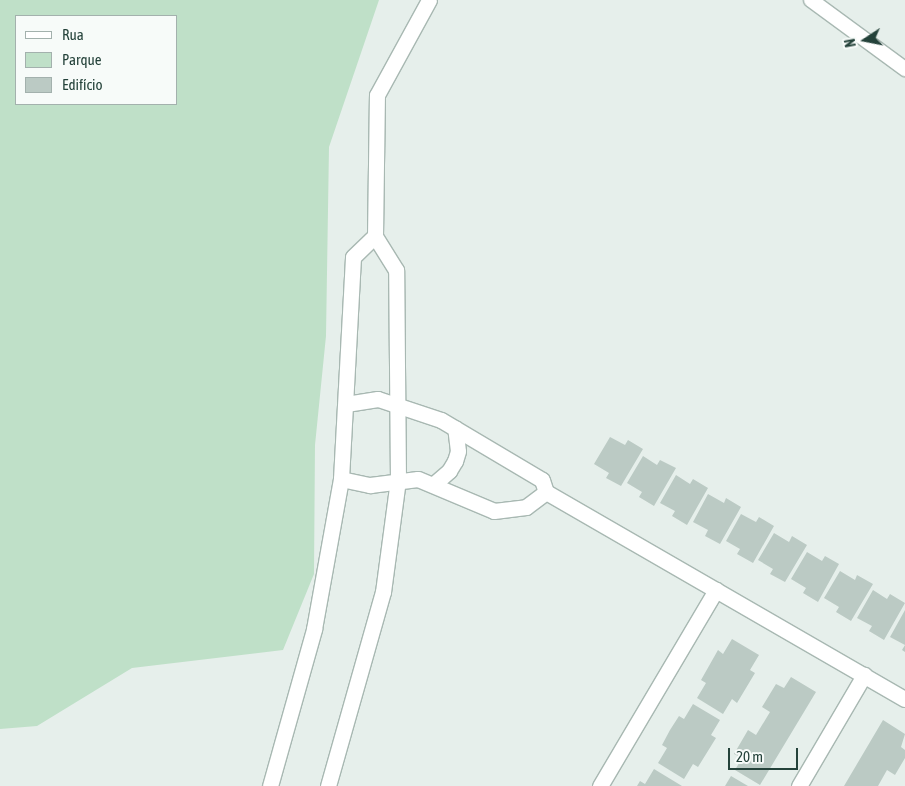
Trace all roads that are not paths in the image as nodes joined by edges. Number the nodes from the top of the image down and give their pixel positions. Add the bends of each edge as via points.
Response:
1 (429, 0) edge
2 (811, 0) edge
3 (905, 69) edge
4 (375, 236) junction
5 (346, 404) junction
6 (398, 404) junction
7 (455, 428) junction
8 (341, 479) junction
9 (398, 480) junction
10 (434, 484) junction
11 (546, 492) junction
12 (716, 590) junction
13 (864, 675) junction
14 (905, 699) edge
15 (270, 786) edge
16 (328, 786) edge
17 (600, 786) edge
18 (799, 786) edge

1 - 4 street via 377,95
2 - 3 lane
4 - 5 street via 353,257
4 - 6 street via 396,270
5 - 6 street via 372,398
5 - 8 street
6 - 7 street via 426,413
6 - 9 street
7 - 10 street via 458,451 454,462 449,472
7 - 11 street via 542,480
8 - 9 street via 370,485
8 - 15 street via 314,629
9 - 10 street via 418,479
9 - 16 street via 382,592
10 - 11 street via 484,509 499,512 526,507
11 - 12 street
12 - 13 street
12 - 17 street
13 - 14 street
13 - 18 street

